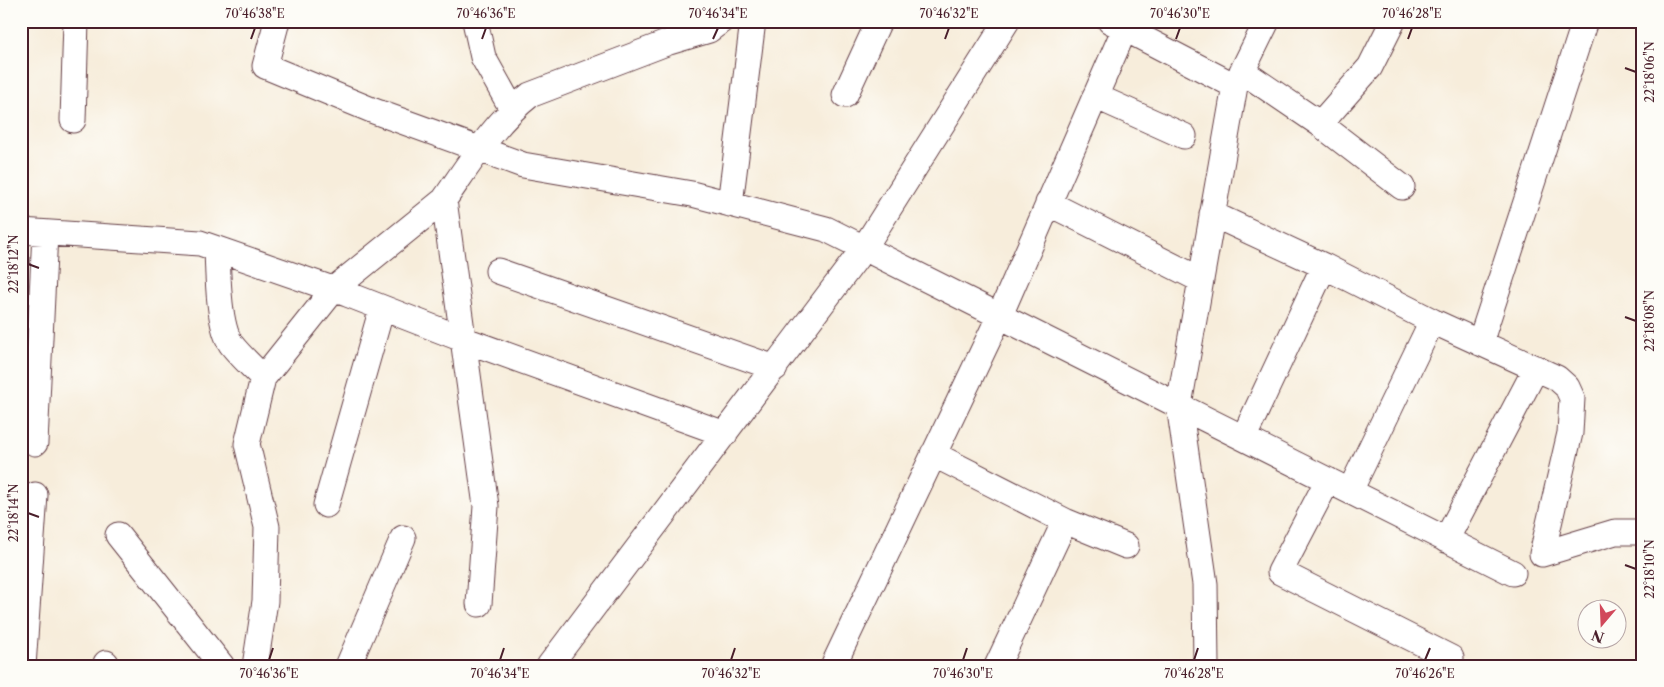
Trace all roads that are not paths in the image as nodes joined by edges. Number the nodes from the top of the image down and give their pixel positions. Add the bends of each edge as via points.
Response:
1 (76, 21) edge
2 (277, 21) edge
3 (475, 21) edge
4 (721, 21) edge
5 (752, 21) edge
6 (880, 21) edge
7 (1007, 21) edge
8 (1267, 21) edge
9 (1394, 21) edge
10 (1585, 21) edge
11 (1117, 25) edge
12 (1238, 79) junction
13 (845, 95) dead end
14 (1095, 96) junction
15 (512, 109) junction
16 (74, 120) dead end
17 (1320, 124) junction
18 (1184, 136) dead end
19 (480, 149) junction
20 (1402, 187) dead end
21 (444, 200) junction
22 (1048, 203) junction
23 (730, 204) junction
24 (1212, 214) junction
25 (33, 232) edge
26 (864, 248) junction
27 (217, 249) junction
28 (1324, 266) junction
29 (498, 271) dead end
30 (1201, 280) junction
31 (334, 289) junction
32 (382, 308) junction
33 (1000, 314) junction
34 (1432, 321) junction
35 (465, 340) junction
36 (1480, 343) junction
37 (775, 368) junction
38 (1536, 368) junction
39 (263, 378) junction
40 (1179, 405) junction
41 (726, 434) junction
42 (1244, 437) junction
43 (35, 443) dead end
44 (933, 454) junction
45 (1328, 480) junction
46 (1350, 491) junction
47 (35, 495) dead end
48 (326, 505) dead end
49 (1065, 521) junction
50 (1643, 532) edge
51 (118, 534) dead end
52 (403, 538) dead end
53 (1446, 540) junction
54 (1126, 546) dead end
55 (1512, 574) dead end
56 (479, 604) dead end
57 (1451, 658) dead end
58 (24, 666) edge
59 (222, 666) edge
60 (255, 666) edge
61 (348, 666) edge
62 (548, 666) edge
63 (833, 666) edge
64 (997, 666) edge
65 (1206, 666) edge

1 - 16 street
2 - 19 street via 265,66 374,111
3 - 15 street via 483,57
4 - 15 street via 709,30 669,42 530,96
5 - 23 street
6 - 13 street
7 - 26 street
8 - 12 street
9 - 17 street via 1370,67
10 - 36 street
11 - 12 street
11 - 14 street
12 - 17 street
12 - 24 street
14 - 18 street
14 - 22 street
15 - 19 street
17 - 20 street
19 - 21 street
19 - 23 street via 522,164 692,194
21 - 31 street
21 - 35 street
22 - 30 street
22 - 33 street
23 - 26 street via 826,229
24 - 28 street
24 - 30 street
25 - 27 street via 200,243
25 - 43 street
26 - 33 street
26 - 37 street
27 - 31 street
27 - 39 street via 218,290 226,332 231,343
28 - 34 street
28 - 42 street
29 - 37 street
30 - 40 street
31 - 32 street
31 - 39 street
32 - 35 street
32 - 48 street
33 - 40 street
33 - 44 street
34 - 36 street
34 - 46 street
35 - 41 street
35 - 56 street via 486,506
36 - 38 street
37 - 41 street
38 - 50 street via 1558,378 1572,398 1570,433 1542,554 1615,532
38 - 53 street
39 - 60 street via 247,444 267,527 265,600
40 - 42 street
40 - 65 street via 1205,584
41 - 62 street
42 - 45 street
44 - 49 street
44 - 63 street
45 - 46 street
45 - 57 street via 1280,572
46 - 53 street
47 - 58 street
49 - 54 street
49 - 64 street
51 - 59 street
52 - 61 street
53 - 55 street

